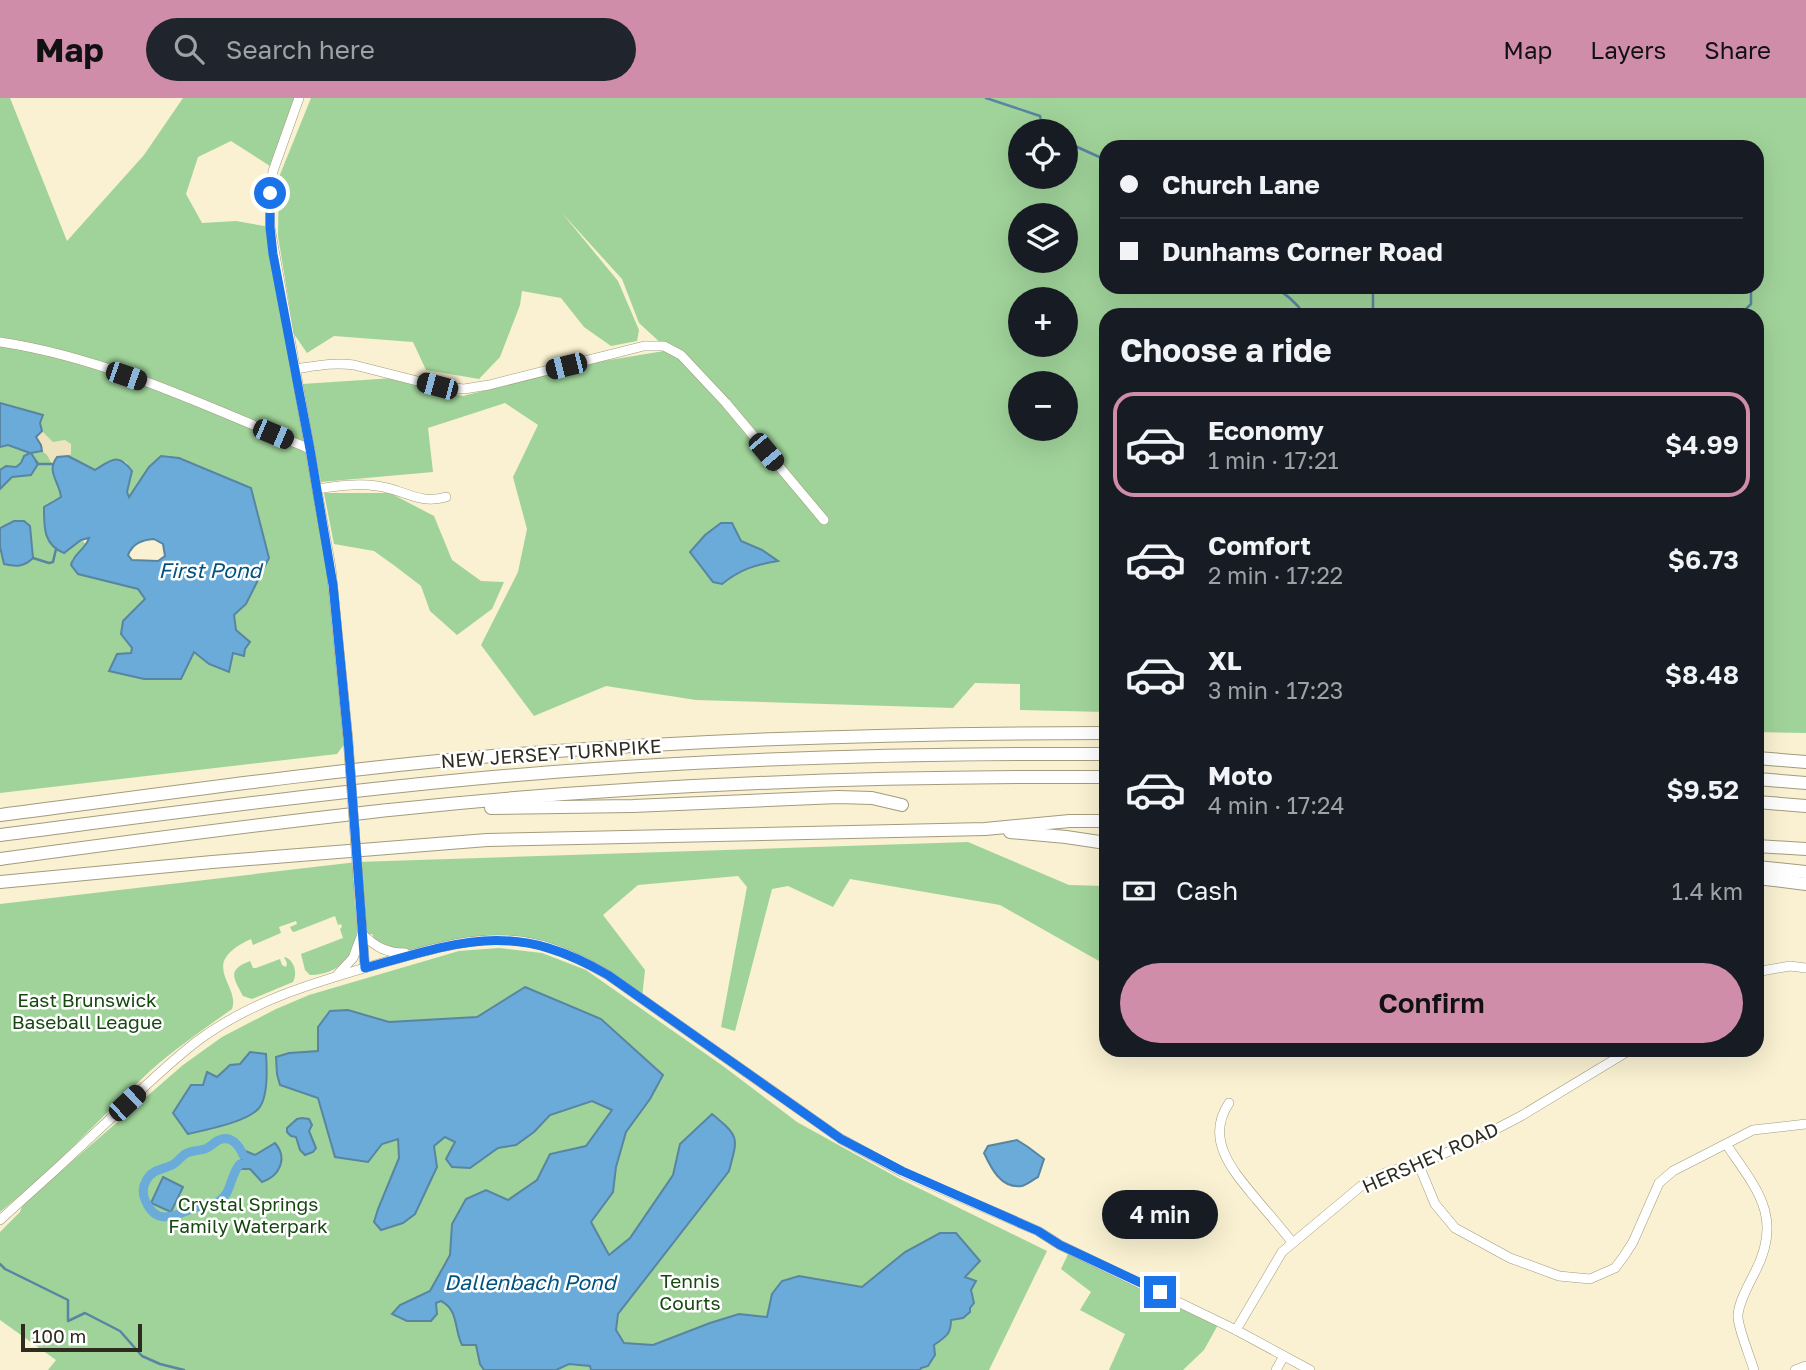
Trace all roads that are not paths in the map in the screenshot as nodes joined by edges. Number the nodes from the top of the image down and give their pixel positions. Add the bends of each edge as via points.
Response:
1 (299, 98) edge
2 (0, 342) edge
3 (295, 369) junction
4 (310, 449) junction
5 (317, 489) junction
6 (446, 497) dead end
7 (824, 520) dead end
8 (1099, 733) edge
9 (1099, 754) edge
10 (1764, 759) edge
11 (1806, 762) edge
12 (1099, 777) edge
13 (1764, 780) edge
14 (1806, 783) edge
15 (1764, 803) edge
16 (902, 805) dead end
17 (1806, 806) edge
18 (400, 808) junction
19 (0, 815) edge
20 (1099, 821) edge
21 (985, 829) junction
22 (0, 835) edge
23 (1099, 842) edge
24 (1764, 846) edge
25 (1806, 849) edge
26 (0, 859) edge
27 (1764, 868) edge
28 (1806, 872) edge
29 (1764, 879) edge
30 (0, 882) edge
31 (1806, 884) edge
32 (362, 934) junction
33 (417, 953) junction
34 (365, 968) junction
35 (1806, 968) edge
36 (1764, 970) edge
37 (334, 976) junction
38 (1618, 1057) edge
39 (1229, 1103) dead end
40 (1806, 1124) edge
41 (1726, 1144) junction
42 (1418, 1163) junction
43 (0, 1220) edge
44 (1293, 1242) junction
45 (1236, 1330) junction
46 (1284, 1356) junction
47 (1806, 1366) edge
48 (1276, 1370) edge
49 (1310, 1370) edge
50 (1754, 1370) edge
51 (1796, 1370) edge

1 - 3 street via 273,171 269,212
2 - 4 street via 80,360 149,383
3 - 4 street
3 - 7 street via 343,363 464,389 644,346 664,346 681,355 726,403
4 - 5 street
5 - 6 street via 375,485 433,501
5 - 32 street, bridge via 334,591
8 - 19 highway, NEW JERSEY TURNPIKE via 761,739 585,749 317,774
9 - 22 highway, NEW JERSEY TURNPIKE via 723,762 578,770 317,794
10 - 11 highway
12 - 18 highway via 730,784
13 - 14 highway
15 - 17 highway
16 - 18 highway via 838,797 611,807
18 - 26 highway
20 - 21 highway
21 - 23 highway
21 - 30 highway via 487,840
24 - 25 highway
27 - 28 highway
29 - 31 highway
32 - 33 street via 381,950
32 - 34 street
32 - 37 street via 353,958
33 - 34 street
33 - 45 street via 479,940 521,941 588,963 841,1139
34 - 37 street
35 - 36 street
37 - 43 street via 263,1003 217,1027 156,1076
38 - 42 street, HERSHEY ROAD via 1479,1138
39 - 44 street via 1219,1125 1224,1154
40 - 41 street via 1753,1130
41 - 42 street via 1659,1183 1624,1256 1615,1268 1590,1279 1559,1276 1510,1258 1455,1228 1436,1204
41 - 50 street via 1760,1196 1767,1216 1760,1262 1738,1317
42 - 44 street, HERSHEY ROAD via 1361,1186
44 - 45 street, HERSHEY ROAD via 1282,1252
45 - 46 street
46 - 48 street
46 - 49 street
47 - 51 street

